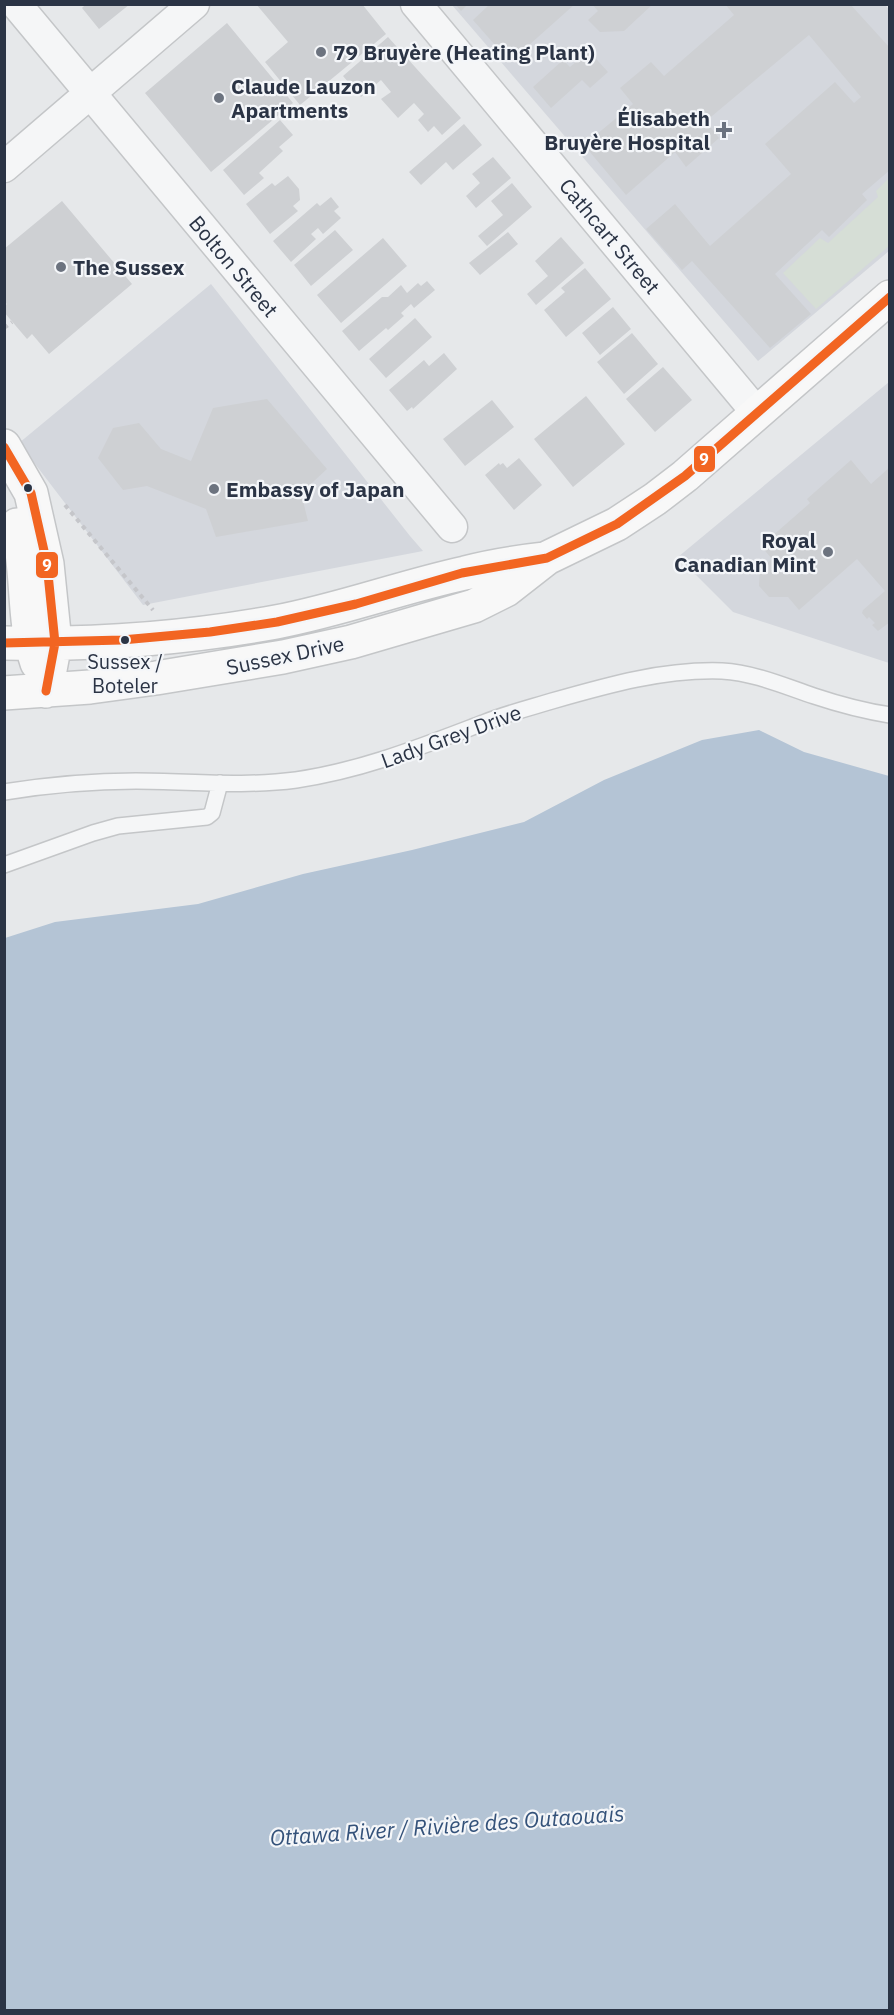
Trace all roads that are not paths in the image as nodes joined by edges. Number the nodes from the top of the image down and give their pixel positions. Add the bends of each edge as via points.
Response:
1 (16, 4) edge
2 (194, 4) edge
3 (416, 4) edge
4 (91, 93) junction
5 (11, 157) edge
6 (890, 297) edge
7 (757, 413) junction
8 (4, 446) edge
9 (4, 489) edge
10 (452, 527) dead end
11 (547, 558) junction
12 (30, 643) edge
13 (46, 691) junction
14 (4, 693) edge
15 (890, 715) edge
16 (220, 783) junction
17 (4, 792) edge
18 (4, 865) edge

1 - 4 street, Bolton Street
2 - 4 street
3 - 7 street, Cathcart Street
4 - 5 street
4 - 10 street, Bolton Street
6 - 7 main road, Sussex Drive
7 - 11 main road, Sussex Drive via 655,499 617,524
8 - 12 main road via 25,479 38,515 47,564
9 - 12 main road via 24,556
11 - 12 main road, Sussex Drive via 462,573 277,622 159,638
11 - 13 main road, Sussex Drive via 506,590 474,606 351,642 221,668
12 - 13 main road
13 - 14 main road, Sussex Drive
15 - 16 lane, Lady Grey Drive via 836,703 747,674 662,674 532,707 344,772 294,780
16 - 17 lane, Lady Grey Drive via 93,782
16 - 18 lane via 212,813 207,817 118,826

